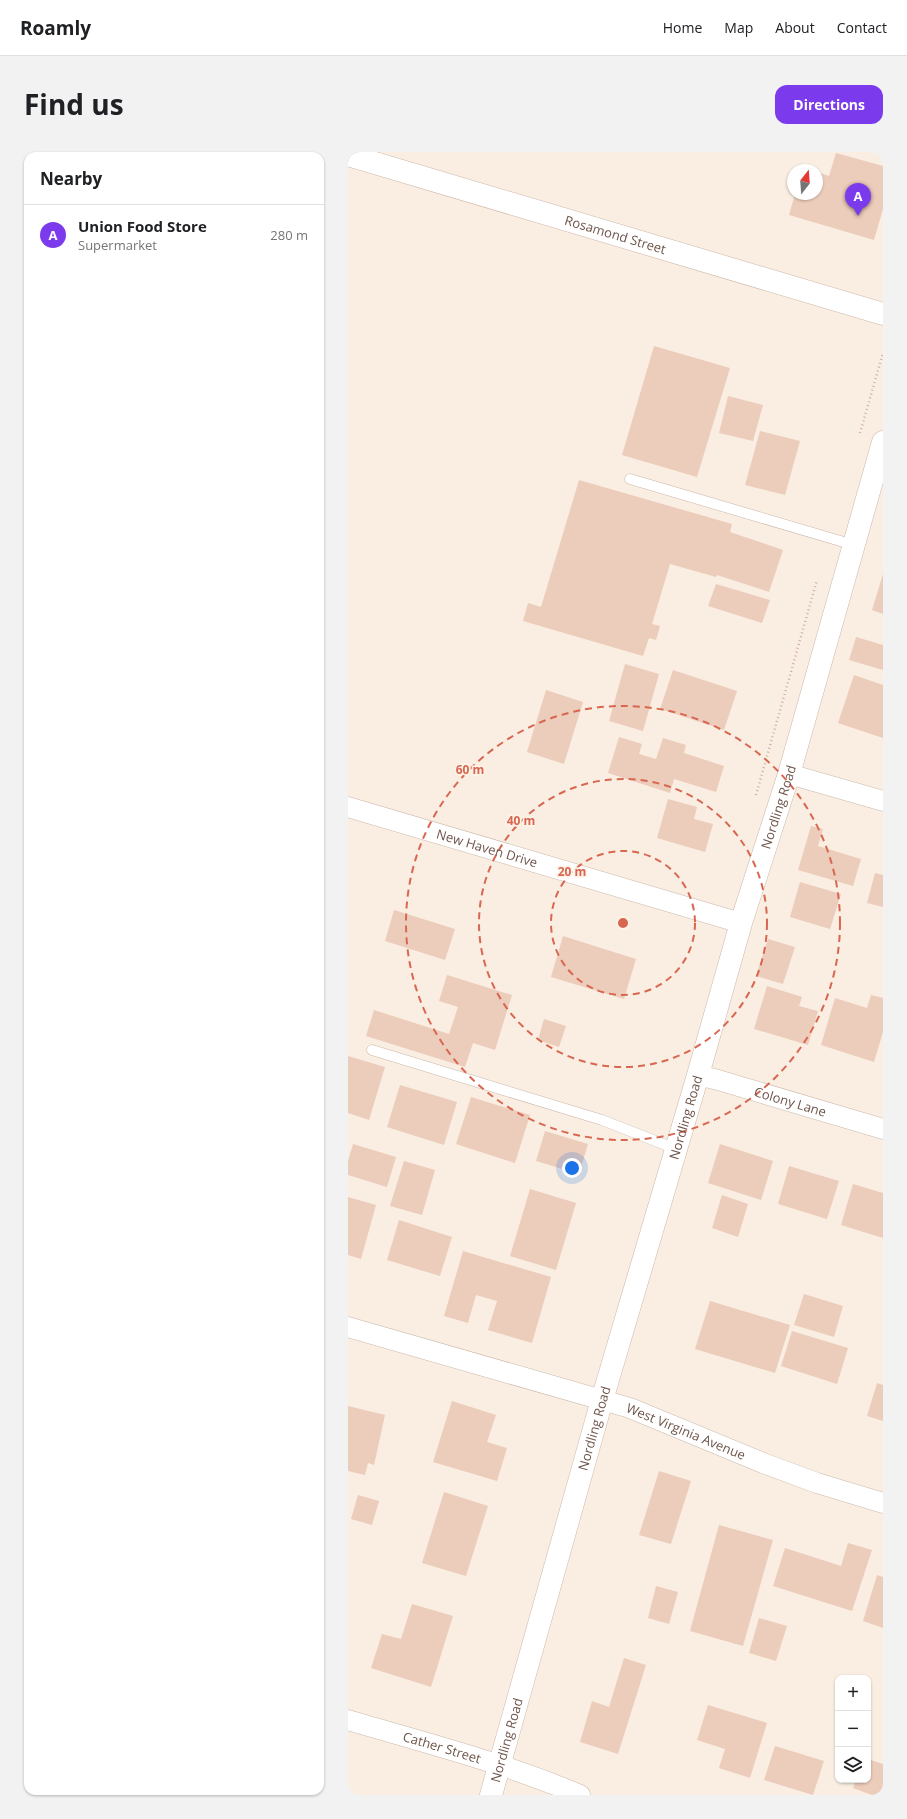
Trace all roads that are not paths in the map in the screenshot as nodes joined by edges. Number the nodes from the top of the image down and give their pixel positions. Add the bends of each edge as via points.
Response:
1 (348, 155) edge
2 (883, 314) edge
3 (883, 442) edge
4 (879, 472) edge
5 (630, 479) dead end
6 (854, 546) junction
7 (789, 774) junction
8 (883, 801) edge
9 (348, 807) edge
10 (741, 923) junction
11 (372, 1050) dead end
12 (698, 1075) junction
13 (883, 1129) edge
14 (676, 1149) junction
15 (348, 1326) edge
16 (602, 1400) junction
17 (883, 1503) edge
18 (348, 1720) edge
19 (499, 1765) junction
20 (491, 1795) edge
21 (580, 1795) edge

1 - 2 street, Rosamond Street
3 - 4 street, Nordling Road
4 - 6 street, Nordling Road
5 - 6 lane
6 - 7 street, Nordling Road
7 - 8 street
7 - 10 street, Nordling Road
9 - 10 street, New Haven Drive
10 - 12 street, Nordling Road
11 - 14 lane via 602,1120
12 - 13 street, Colony Lane
12 - 14 street, Nordling Road
14 - 16 street, Nordling Road
15 - 16 street, West Virginia Avenue
16 - 17 street, West Virginia Avenue via 630,1408 817,1483
16 - 19 street, Nordling Road
18 - 19 street, Cather Street
19 - 20 street, Nordling Road
19 - 21 street, Cather Street

